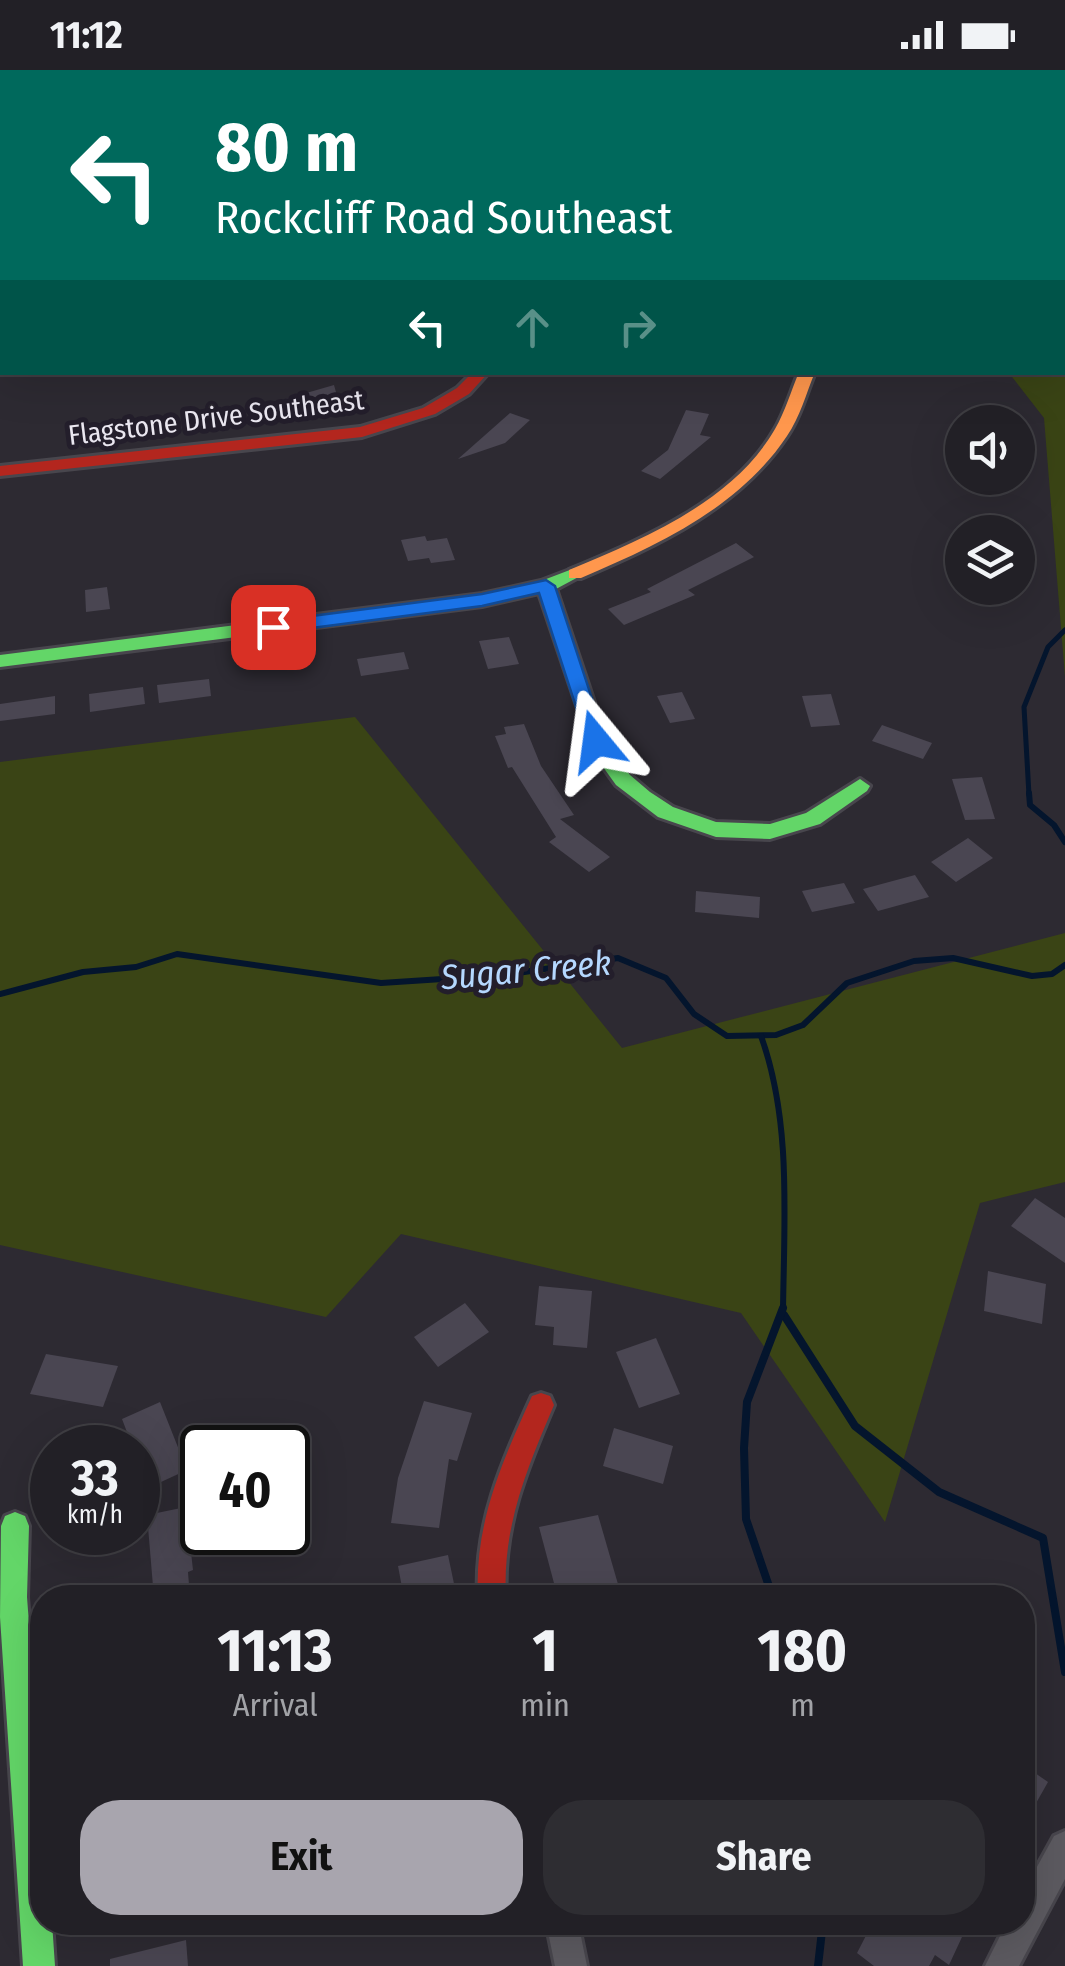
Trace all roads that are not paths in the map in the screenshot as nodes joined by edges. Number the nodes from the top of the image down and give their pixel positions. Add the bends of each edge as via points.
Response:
1 (479, 375) edge
2 (807, 375) edge
3 (0, 472) edge
4 (546, 586) junction
5 (0, 662) edge
6 (860, 786) dead end
7 (541, 1404) dead end
8 (15, 1526) dead end
9 (489, 1585) edge
10 (30, 1838) edge
11 (1065, 1847) edge
12 (1035, 1903) edge
13 (37, 1935) edge
14 (565, 1935) edge
15 (1018, 1935) edge
16 (39, 1966) edge
17 (571, 1966) edge
18 (1001, 1966) edge

1 - 3 street, Flagstone Drive Southeast via 429,411 362,432
2 - 4 street via 779,436 725,497 610,560
4 - 5 street via 482,600
4 - 6 street via 596,741 641,796 705,827 745,832 792,828 831,810
7 - 9 street via 490,1528
8 - 10 street via 13,1597
11 - 12 street
13 - 16 street
14 - 17 street
15 - 18 street

